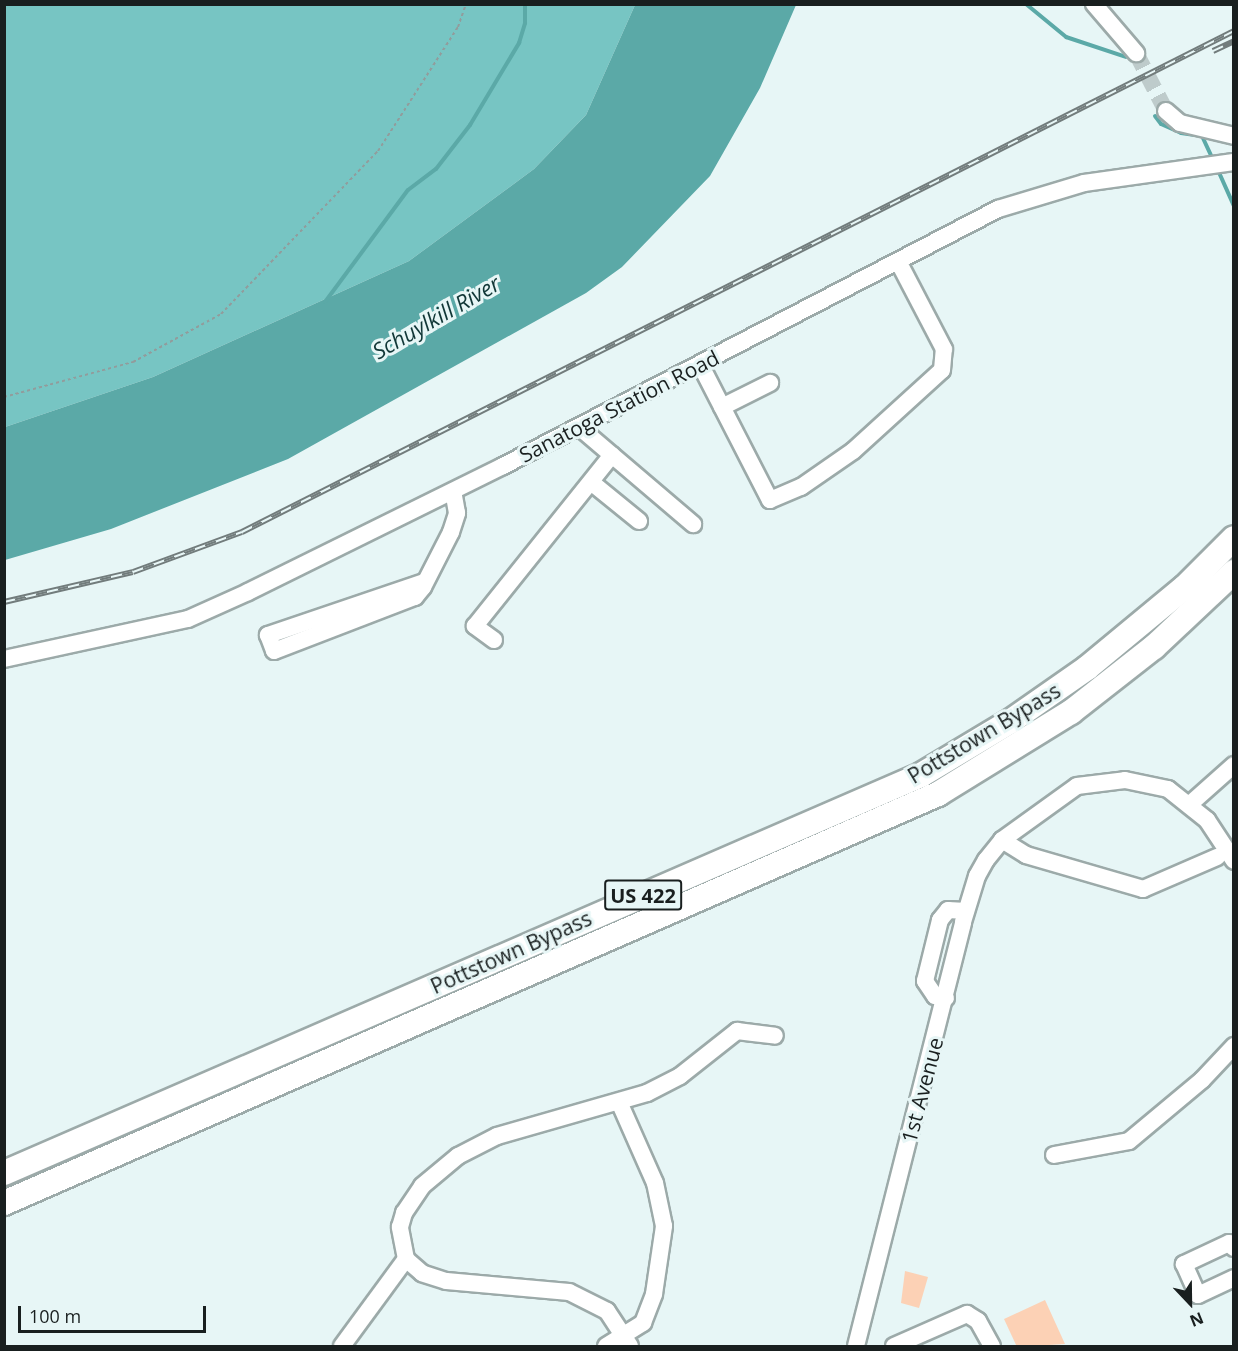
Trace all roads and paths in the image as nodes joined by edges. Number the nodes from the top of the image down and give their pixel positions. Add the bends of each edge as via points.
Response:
1 (466, 4) edge
2 (1094, 4) edge
3 (1136, 53) tunnel mouth
4 (1166, 111) tunnel mouth
5 (1233, 136) edge
6 (1219, 163) edge
7 (898, 261) junction
8 (700, 364) junction
9 (770, 383) dead end
10 (4, 397) edge
11 (722, 407) junction
12 (579, 427) junction
13 (612, 455) junction
14 (591, 482) junction
15 (453, 491) junction
16 (639, 521) dead end
17 (693, 524) dead end
18 (1233, 538) edge
19 (1233, 572) edge
20 (424, 582) junction
21 (494, 640) dead end
22 (4, 658) edge
23 (1233, 765) edge
24 (1189, 805) junction
25 (1002, 840) junction
26 (1225, 859) edge
27 (966, 911) junction
28 (946, 998) junction
29 (775, 1036) dead end
30 (1233, 1046) edge
31 (620, 1104) junction
32 (1054, 1155) dead end
33 (4, 1173) edge
34 (4, 1203) edge
35 (1233, 1248) edge
36 (406, 1259) junction
37 (1233, 1278) edge
38 (627, 1341) edge
39 (342, 1347) edge
40 (606, 1347) edge
41 (856, 1347) edge
42 (894, 1347) edge
43 (992, 1347) edge

1 - 10 path via 458,27 378,151 221,314 133,362
2 - 3 street
4 - 5 street via 1180,123
6 - 7 street, Sanatoga Station Road via 1084,183 1036,195
7 - 8 street, Sanatoga Station Road
7 - 11 street via 944,349 942,370 886,424 829,471 770,500
8 - 11 street
8 - 12 street, Sanatoga Station Road
9 - 11 street
12 - 13 street
12 - 15 street, Sanatoga Station Road
13 - 14 street
13 - 17 street
14 - 16 street
14 - 21 street via 475,626
15 - 20 street via 457,513
15 - 22 street, Sanatoga Station Road via 188,619
18 - 33 highway, Pottstown Bypass / US 422 via 1185,587 1087,668 1011,721 921,775
19 - 34 highway, Pottstown Bypass / US 422 via 1154,647 1071,712 938,794
20 - 20 street via 344,607 267,634 274,651 407,602 420,593
23 - 24 street
24 - 25 street, 1st Avenue via 1168,789 1125,780 1077,786
24 - 26 street, 1st Avenue via 1207,820
25 - 26 street via 1026,855 1143,889
25 - 27 street, 1st Avenue via 977,876
27 - 28 street, 1st Avenue
27 - 28 street via 948,910 940,920 925,981 934,996
28 - 41 street, 1st Avenue
29 - 31 street via 737,1031 680,1076
30 - 32 street via 1202,1080 1129,1141
31 - 36 street via 497,1136 458,1156 422,1186 404,1213 400,1227
31 - 38 street via 655,1183 664,1226 654,1294 643,1323
35 - 37 street via 1229,1243 1184,1264 1198,1295
36 - 38 street via 422,1273 446,1281 569,1292 607,1311
36 - 39 street
38 - 40 street
42 - 43 street via 967,1314 978,1321

